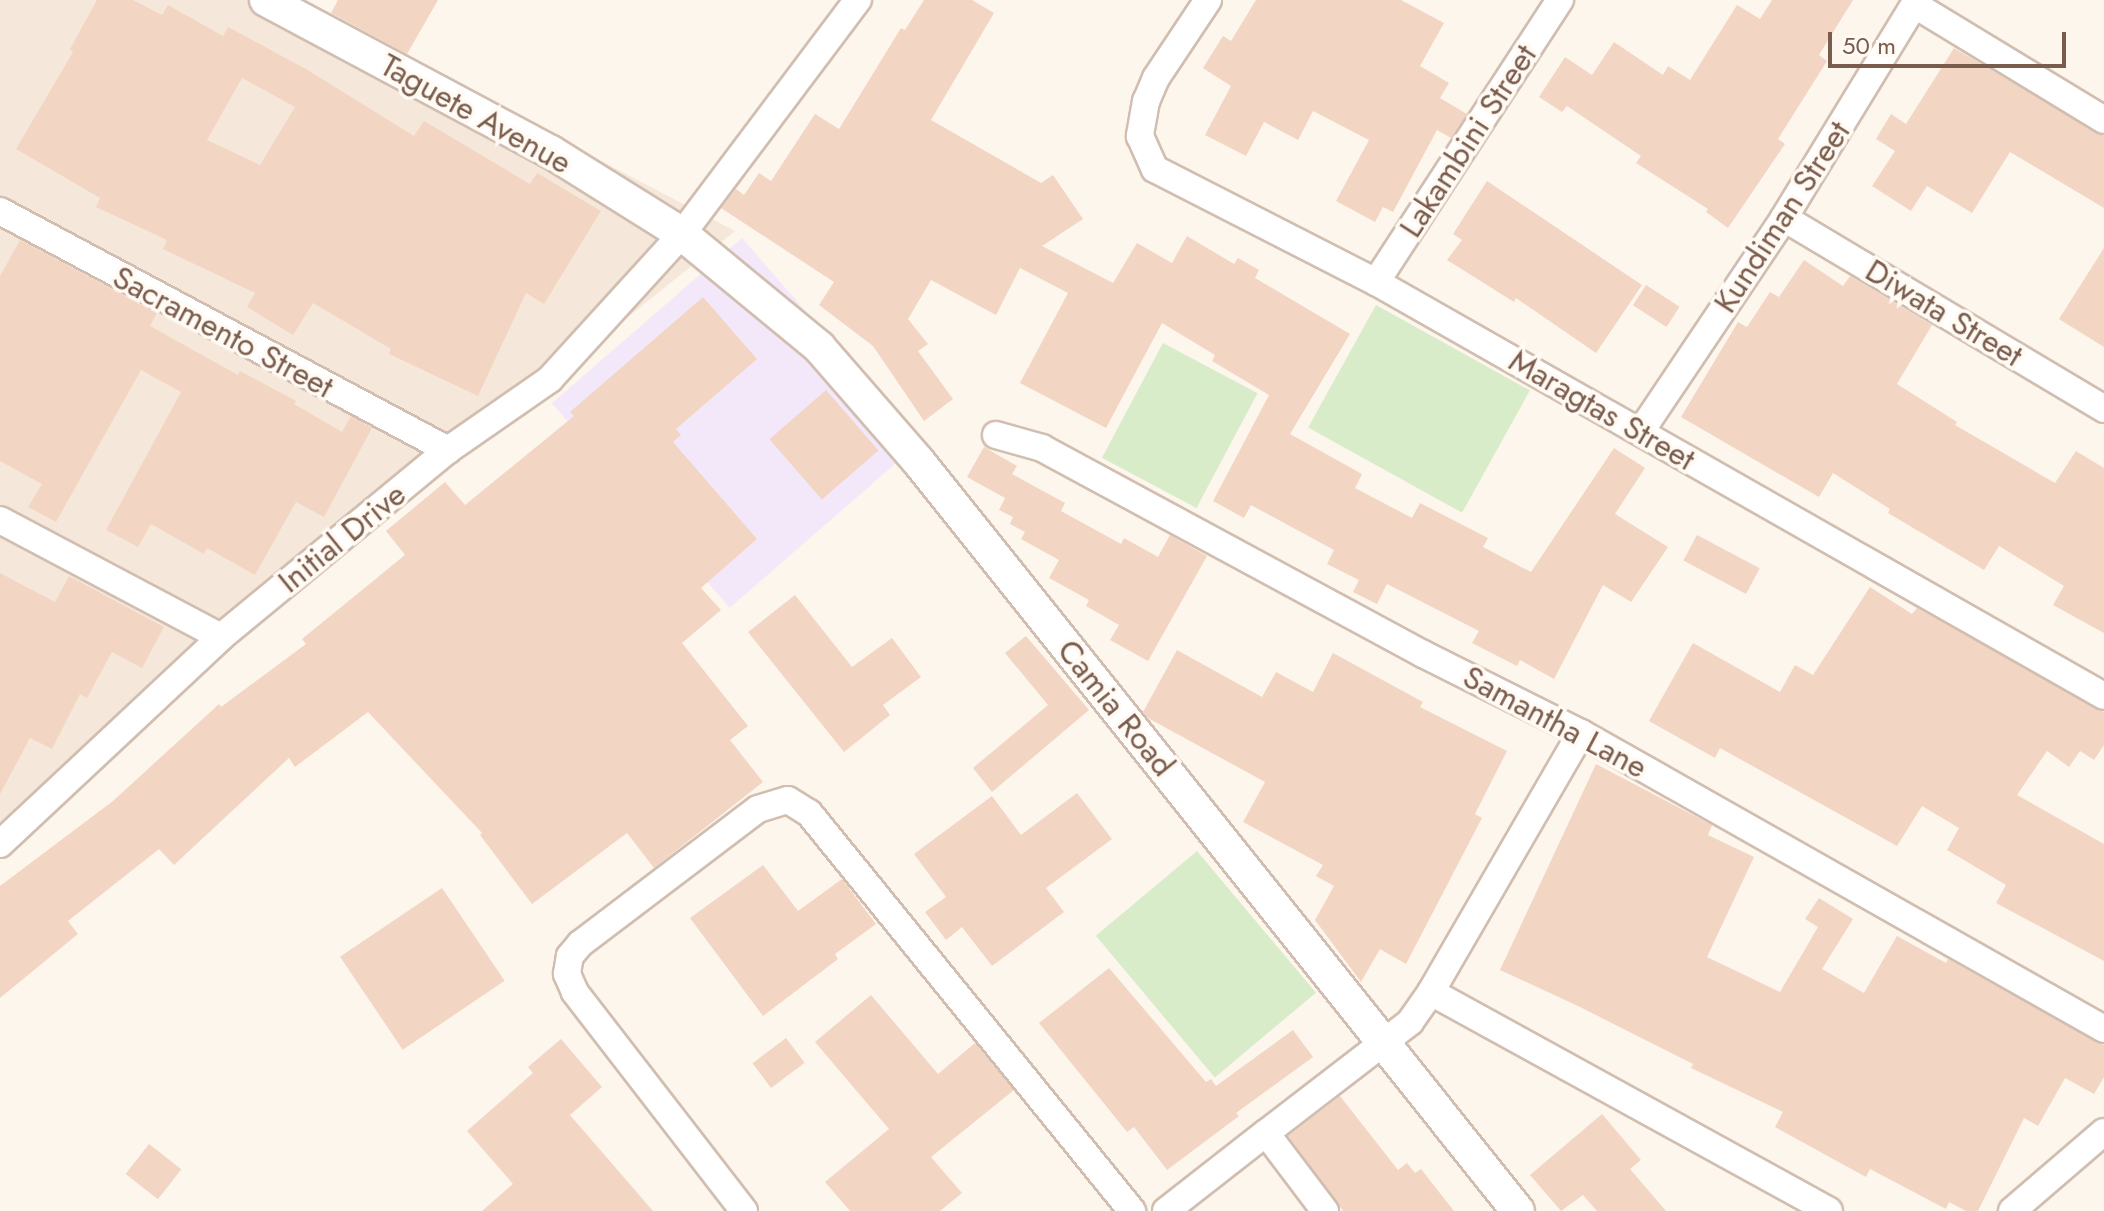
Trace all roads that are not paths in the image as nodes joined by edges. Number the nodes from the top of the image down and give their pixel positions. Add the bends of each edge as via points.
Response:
1 (266, 0) edge
2 (858, 0) edge
3 (1208, 0) edge
4 (1560, 0) edge
5 (1916, 2) edge
6 (2104, 120) edge
7 (0, 211) edge
8 (1784, 218) junction
9 (682, 234) junction
10 (1376, 282) junction
11 (2104, 409) edge
12 (1641, 431) junction
13 (996, 435) dead end
14 (448, 450) junction
15 (0, 520) edge
16 (221, 637) junction
17 (2104, 696) edge
18 (1581, 733) junction
19 (0, 844) edge
20 (1431, 992) junction
21 (2104, 1029) edge
22 (1384, 1044) junction
23 (2104, 1132) edge
24 (1266, 1133) junction
25 (744, 1211) edge
26 (1132, 1211) edge
27 (1166, 1211) edge
28 (1325, 1211) edge
29 (1518, 1211) edge
30 (1829, 1211) edge
31 (2012, 1211) edge

1 - 9 street, Taguete Avenue via 551,152
2 - 9 street, Initial Drive
3 - 10 street, Maragtas Street via 1146,101 1140,136 1155,169
4 - 10 street, Lakambini Street
5 - 6 street
5 - 8 street, Kundiman Street
7 - 14 street, Sacramento Street
8 - 11 street, Diwata Street
8 - 12 street, Kundiman Street
9 - 14 street, Initial Drive via 550,379
9 - 22 street, Camia Road via 819,347 899,439
10 - 12 street, Maragtas Street
12 - 17 street, Maragtas Street
13 - 18 street, Samantha Lane via 1042,448 1423,654
14 - 16 street, Initial Drive
15 - 16 street
16 - 19 street, Initial Drive
18 - 20 street
18 - 21 street, Samantha Lane
20 - 22 street via 1410,1022
20 - 30 street
22 - 24 street
22 - 29 street, Camia Road
23 - 31 street
24 - 27 street
24 - 28 street
25 - 26 street via 575,992 567,974 570,956 580,944 758,809 788,800 809,813

